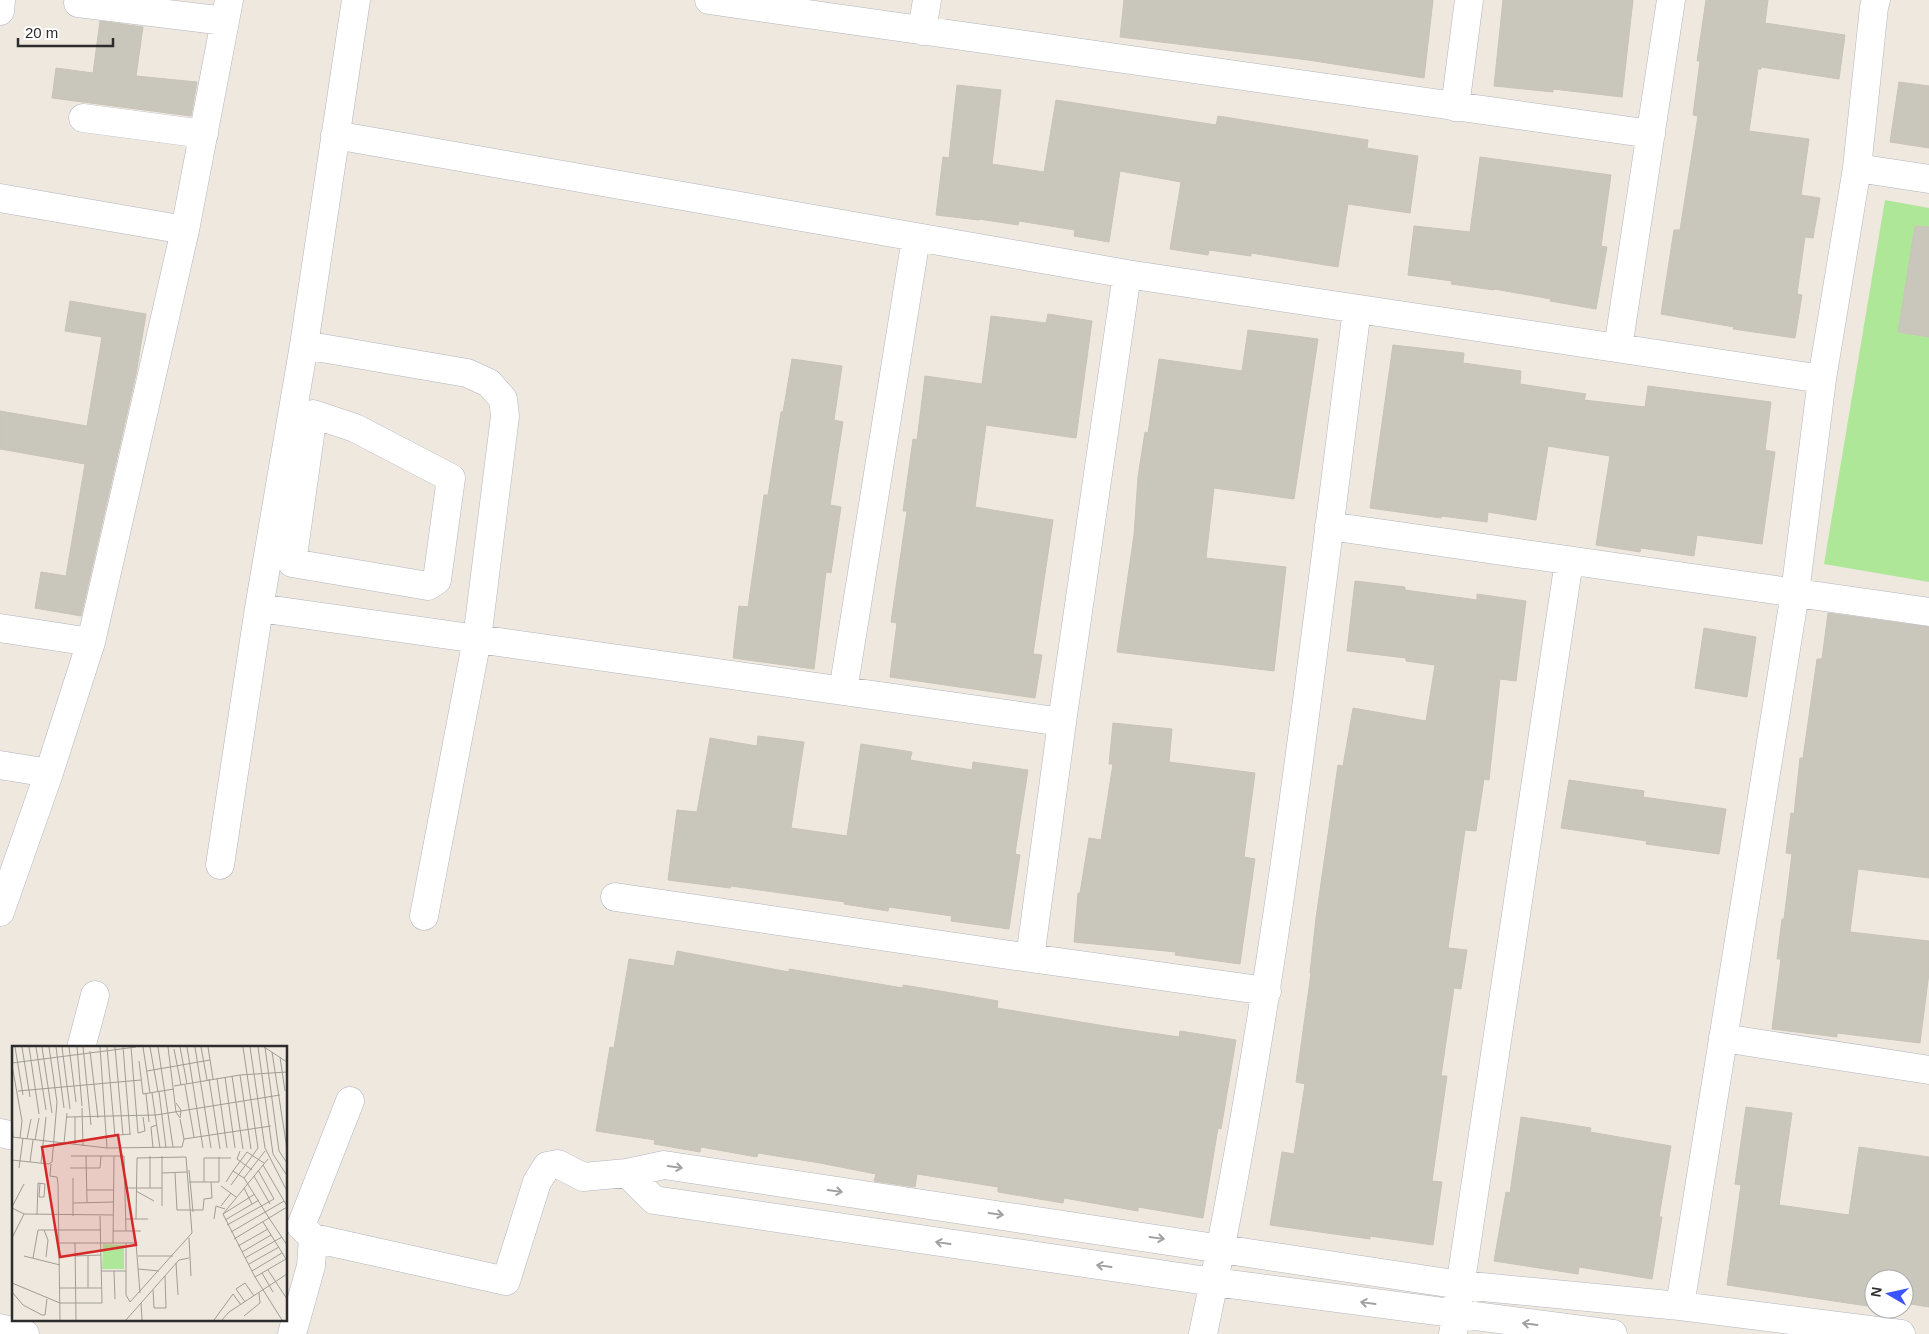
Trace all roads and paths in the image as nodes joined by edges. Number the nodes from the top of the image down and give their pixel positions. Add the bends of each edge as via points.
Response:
1 (1, 0) edge
2 (356, 0) edge
3 (709, 0) edge
4 (927, 0) edge
5 (1469, 0) edge
6 (1671, 0) edge
7 (1876, 0) edge
8 (78, 3) dead end
9 (0, 11) edge
10 (227, 11) edge
11 (922, 31) junction
12 (1455, 107) junction
13 (82, 118) dead end
14 (204, 134) junction
15 (1651, 134) junction
16 (335, 135) junction
17 (1857, 168) junction
18 (1929, 179) edge
19 (0, 198) edge
20 (185, 230) junction
21 (916, 238) junction
22 (1127, 274) junction
23 (1357, 309) junction
24 (304, 345) junction
25 (1618, 348) junction
26 (1822, 379) junction
27 (300, 430) junction
28 (286, 519) junction
29 (1329, 526) junction
30 (1569, 561) junction
31 (1795, 593) junction
32 (259, 608) junction
33 (1929, 612) edge
34 (0, 628) edge
35 (477, 639) junction
36 (91, 642) junction
37 (843, 691) junction
38 (1062, 722) junction
39 (0, 765) edge
40 (49, 773) junction
41 (220, 865) dead end
42 (615, 897) dead end
43 (0, 912) edge
44 (424, 916) dead end
45 (1030, 958) junction
46 (1267, 991) junction
47 (95, 996) dead end
48 (1723, 1038) junction
49 (82, 1046) edge
50 (1929, 1070) edge
51 (350, 1102) dead end
52 (627, 1173) junction
53 (300, 1227) edge
54 (1221, 1248) junction
55 (1214, 1282) junction
56 (1462, 1285) junction
57 (1680, 1306) junction
58 (1454, 1324) edge
59 (0, 1328) edge
60 (25, 1334) edge
61 (292, 1334) edge
62 (1203, 1334) edge
63 (1613, 1334) edge
64 (1901, 1334) edge

1 - 9 street
2 - 16 street
3 - 11 street
4 - 11 street
5 - 12 street
6 - 15 street
7 - 17 street
8 - 10 street
10 - 14 street
11 - 12 street
12 - 15 street
13 - 14 street
14 - 20 street
15 - 25 street
16 - 21 street
16 - 24 street
17 - 18 street
17 - 26 street
19 - 20 street
20 - 36 street
21 - 22 street
21 - 37 street
22 - 23 street
22 - 38 street
23 - 25 street
23 - 29 street
24 - 27 street
24 - 35 street via 467,372 489,383 503,399 505,416
25 - 26 street
26 - 31 street
27 - 28 street
27 - 28 street via 313,414 355,428 451,478 437,580 428,586 292,563
28 - 32 street
29 - 30 street
29 - 46 street
30 - 31 street
30 - 56 street
31 - 33 street
31 - 48 street
32 - 35 street
32 - 41 street
34 - 36 street
35 - 37 street
35 - 44 street
36 - 40 street
37 - 38 street
38 - 45 street
39 - 40 street
40 - 43 street
42 - 45 street
45 - 46 street
46 - 54 street
47 - 49 street
48 - 50 street
48 - 57 street
51 - 53 street
52 - 53 street via 583,1177 558,1164 547,1166 537,1182 506,1281
52 -> 54 street via 664,1166
55 -> 52 street via 654,1200
53 - 61 street via 311,1266
54 - 55 street
54 - 56 street
58 -> 55 street
55 - 62 street
56 - 57 street
56 - 58 street
57 - 64 street
63 -> 58 street
59 - 60 street

